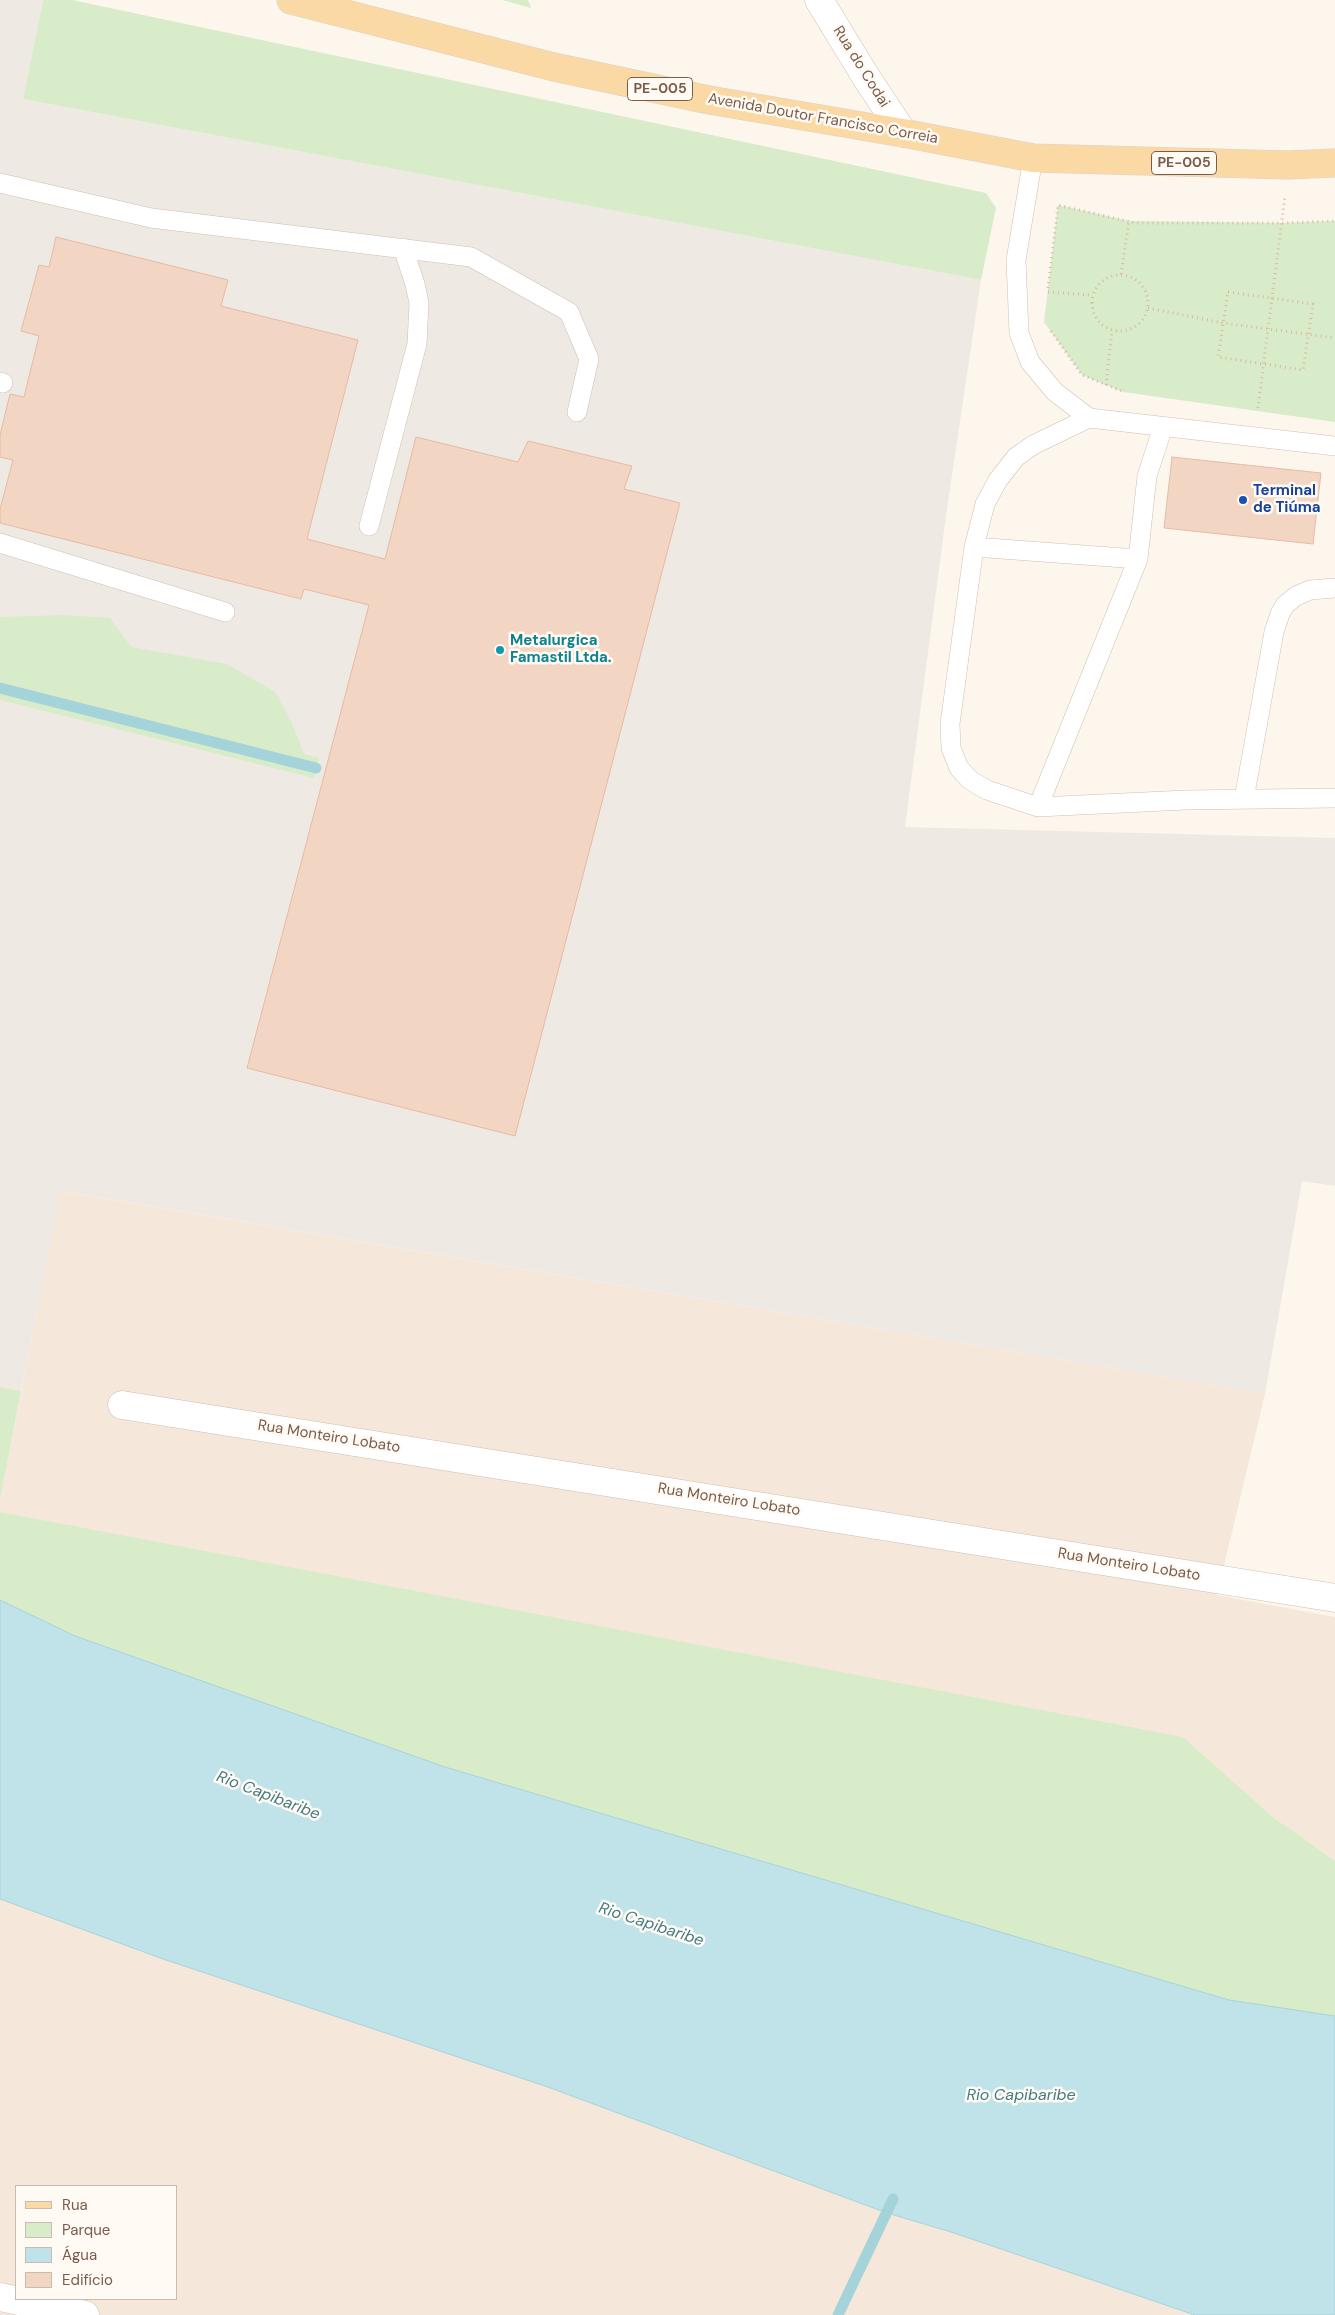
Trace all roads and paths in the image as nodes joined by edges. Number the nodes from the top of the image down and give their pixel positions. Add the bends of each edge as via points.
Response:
1 (291, 0) edge
2 (819, 0) edge
3 (903, 132) junction
4 (1034, 158) junction
5 (1335, 163) edge
6 (1288, 165) junction
7 (0, 182) edge
8 (1129, 221) junction
9 (1335, 221) edge
10 (1282, 223) junction
11 (403, 248) junction
12 (1121, 274) junction
13 (1048, 292) junction
14 (1092, 295) junction
15 (1047, 297) dead end
16 (1271, 299) junction
17 (1148, 308) junction
18 (1223, 323) junction
19 (1050, 329) dead end
20 (1112, 330) junction
21 (1268, 330) junction
22 (1309, 333) junction
23 (1335, 338) edge
24 (1264, 365) junction
25 (1106, 385) junction
26 (1123, 392) dead end
27 (577, 412) dead end
28 (1089, 418) junction
29 (1164, 426) junction
30 (1254, 436) junction
31 (1335, 446) edge
32 (370, 526) dead end
33 (0, 542) edge
34 (974, 547) junction
35 (1138, 559) junction
36 (1335, 584) edge
37 (225, 612) dead end
38 (1335, 798) edge
39 (1244, 799) junction
40 (1038, 806) junction
41 (122, 1405) dead end
42 (1335, 1598) edge
43 (0, 2297) edge
44 (85, 2315) edge

1 - 3 main road, Avenida Doutor Francisco Correia / PE-005 via 554,67 709,100
2 - 3 street, Rua do Codai
3 - 4 main road, Avenida Doutor Francisco Correia / PE-005
4 - 6 main road, Avenida Doutor Francisco Correia / PE-005
4 - 28 lane via 1016,260 1019,333 1030,362 1055,392
5 - 6 main road, Avenida Doutor Francisco Correia / PE-005
6 - 10 path
7 - 11 lane via 151,218
8 - 10 path
8 - 12 path
8 - 13 path via 1058,205
9 - 10 path
10 - 16 path
11 - 27 lane via 471,258 569,312 589,359
11 - 32 lane via 419,303 417,344
12 - 14 path via 1103,280
12 - 17 path via 1141,285 1148,298
13 - 14 path
13 - 15 path
14 - 20 path via 1091,304 1098,321
16 - 18 path via 1228,292
16 - 21 path
16 - 22 path via 1313,304
17 - 18 path
17 - 20 path via 1138,324 1122,331
18 - 21 path
18 - 24 path via 1218,357
19 - 25 path via 1082,375
20 - 25 path
21 - 22 path
21 - 24 path
22 - 23 path
22 - 24 path via 1303,370
24 - 30 path
25 - 26 path
28 - 29 lane
28 - 34 lane via 1033,445 1016,457 985,504
29 - 30 lane
29 - 35 lane via 1147,476
30 - 31 lane
33 - 37 lane
34 - 35 lane
34 - 40 lane via 950,724 951,748 959,768 970,780 986,790
35 - 40 lane
36 - 39 lane via 1296,596 1280,614
38 - 39 lane
39 - 40 lane
41 - 42 street, Rua Monteiro Lobato
43 - 44 street

